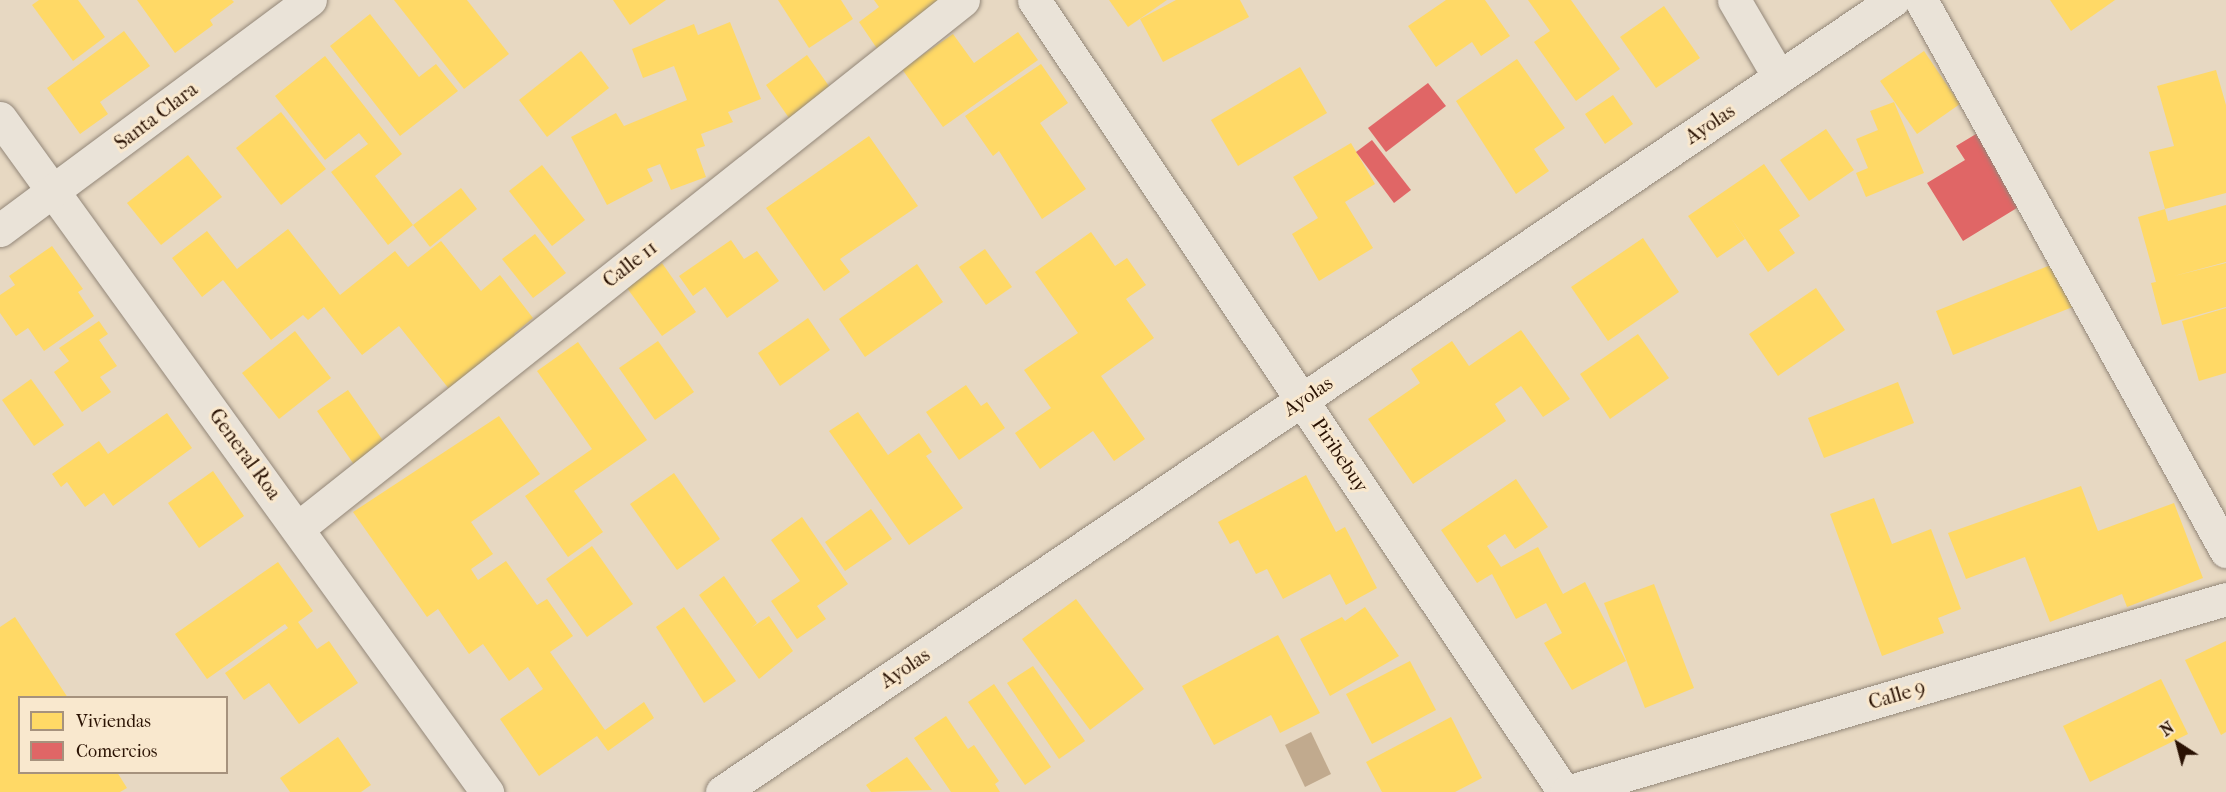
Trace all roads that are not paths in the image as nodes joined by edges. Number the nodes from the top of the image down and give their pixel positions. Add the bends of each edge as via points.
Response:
1 (310, 0) edge
2 (963, 0) edge
3 (1034, 0) edge
4 (1734, 0) edge
5 (1893, 0) edge
6 (1921, 0) edge
7 (1779, 77) junction
8 (0, 118) edge
9 (56, 191) junction
10 (0, 230) edge
11 (1303, 399) junction
12 (298, 528) junction
13 (2226, 551) edge
14 (2226, 599) edge
15 (488, 792) edge
16 (722, 792) edge
17 (1566, 792) edge

1 - 9 street, Santa Clara
2 - 12 street, Calle 11
3 - 11 street, Piribebuy
4 - 7 street
5 - 7 street, Ayolas
6 - 13 street
7 - 11 street, Ayolas
8 - 9 street, General Roa
9 - 10 street, Santa Clara
9 - 12 street, General Roa
11 - 16 street, Ayolas
11 - 17 street, Piribebuy
12 - 15 street, General Roa
14 - 17 street, Calle 9

